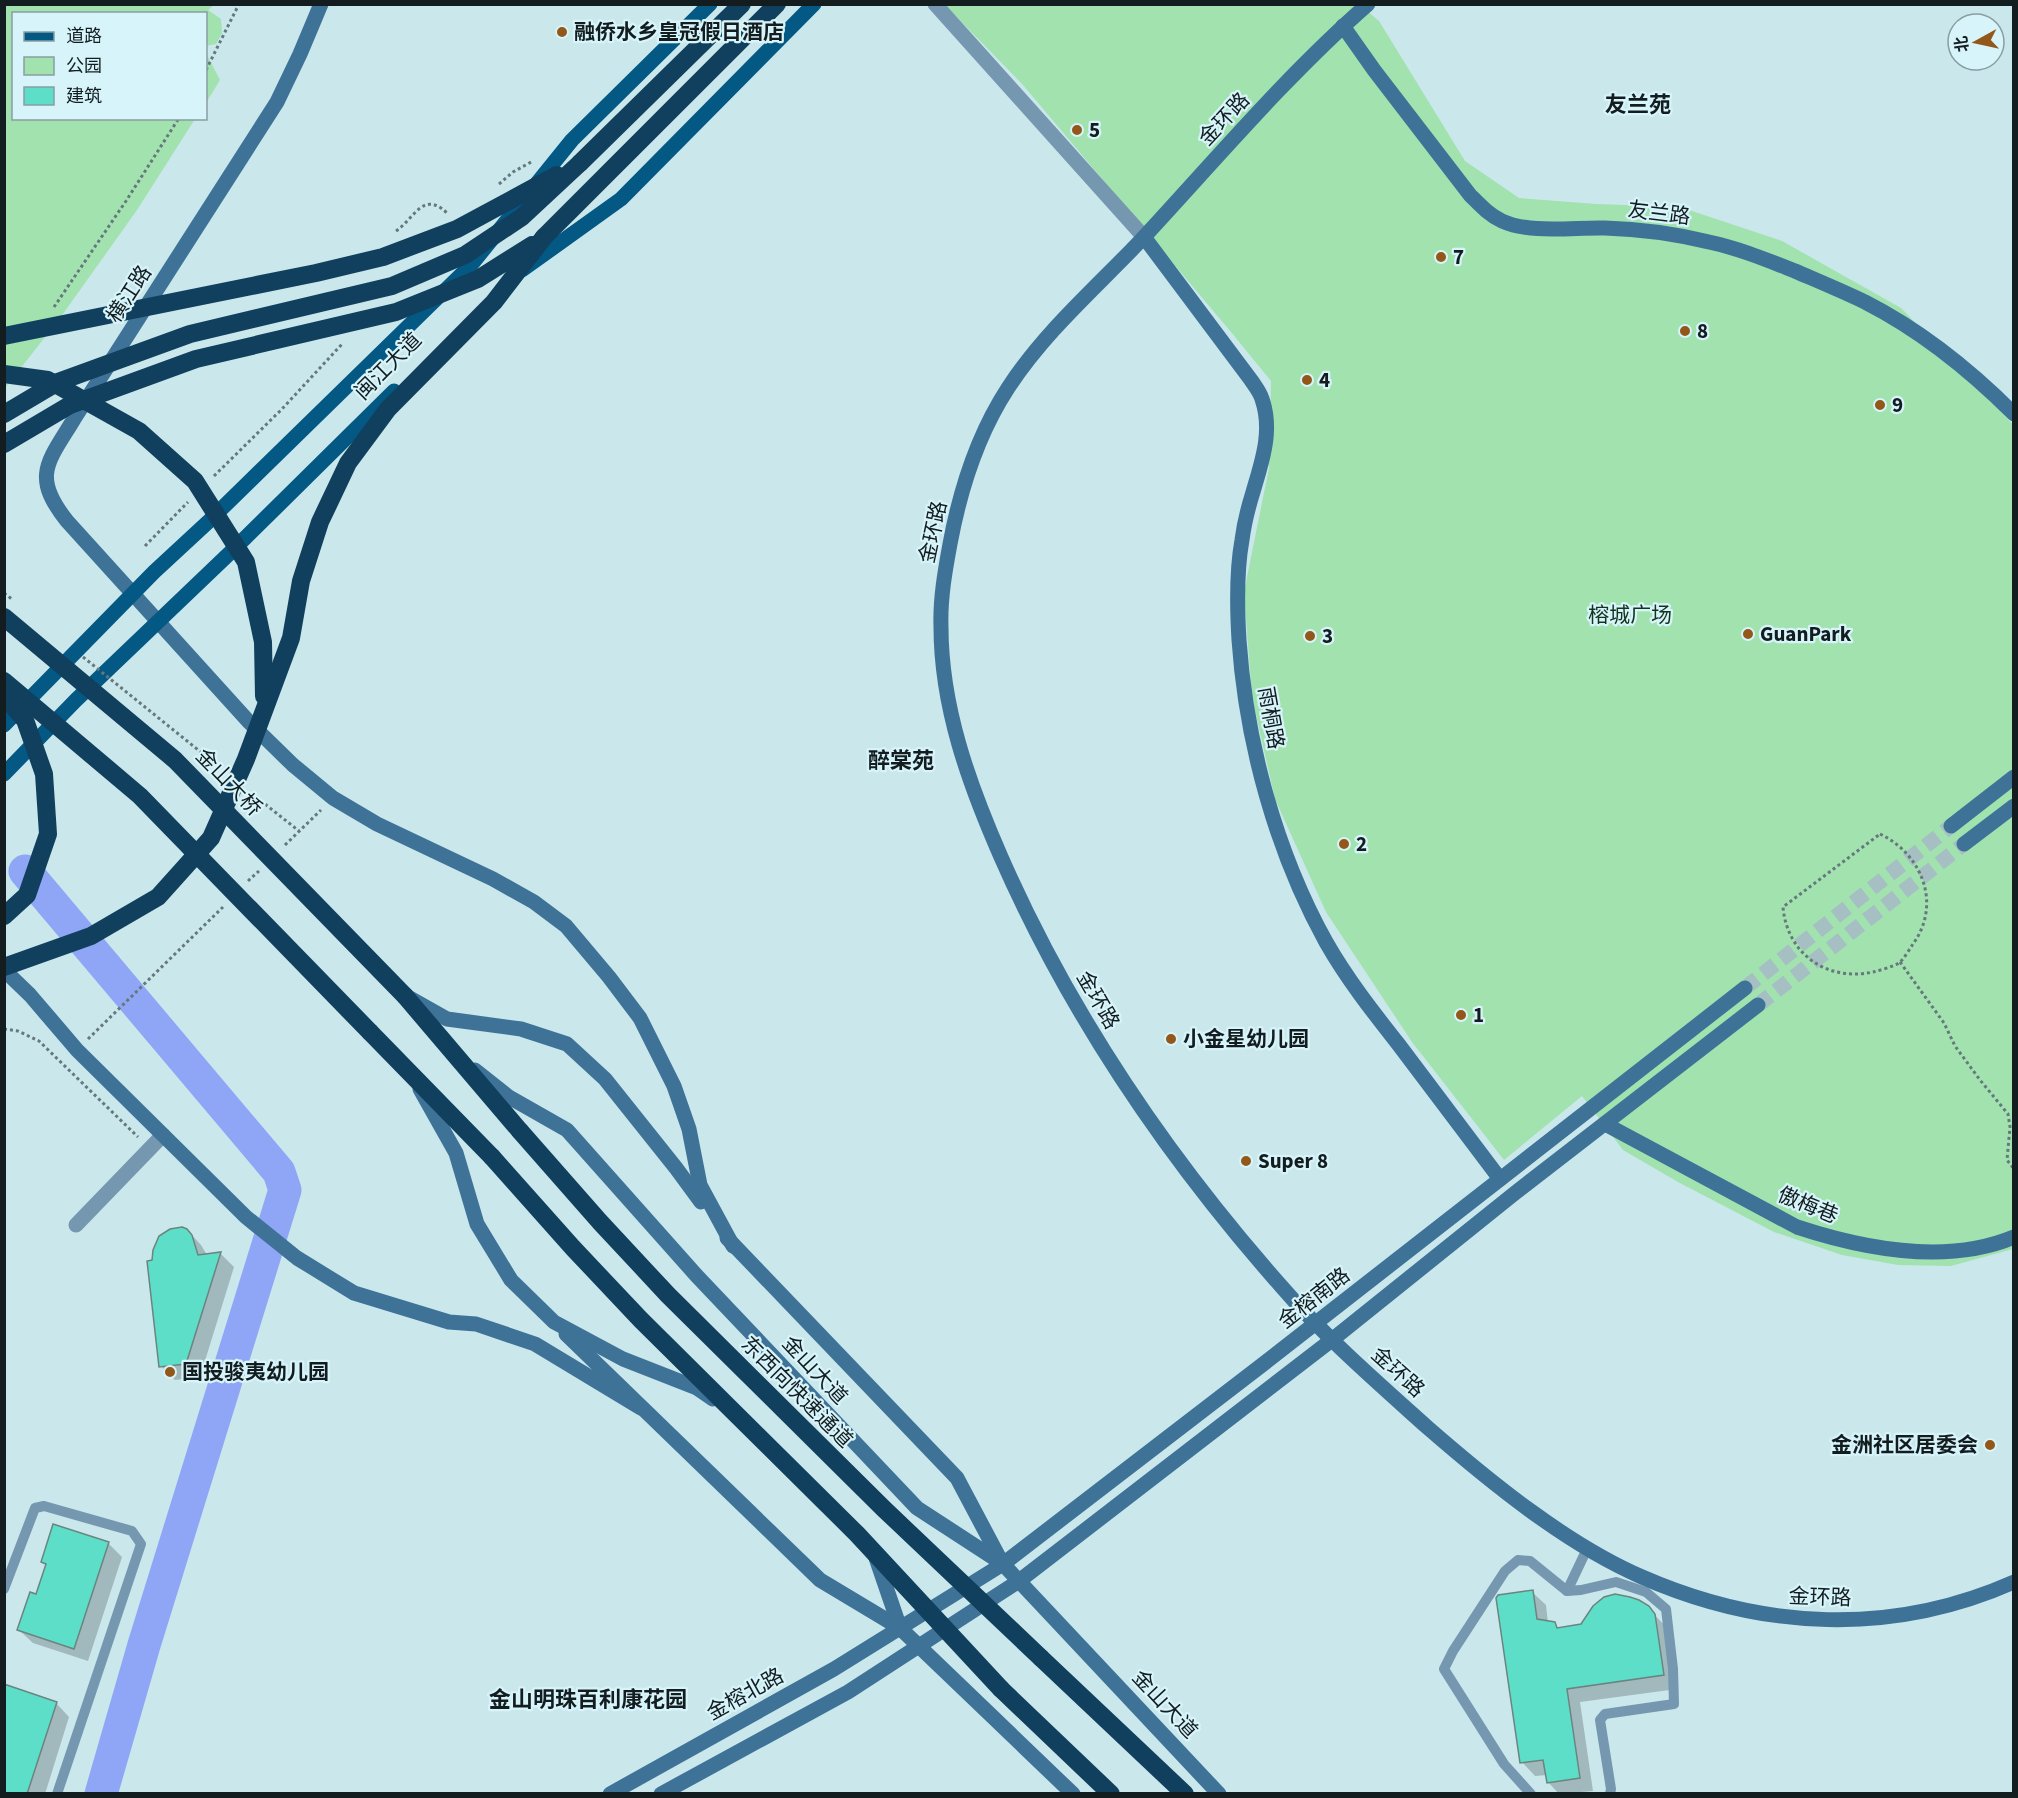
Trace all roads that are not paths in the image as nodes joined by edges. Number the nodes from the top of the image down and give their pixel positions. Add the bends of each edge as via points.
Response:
1 (321, 4) edge
2 (710, 4) edge
3 (742, 4) edge
4 (777, 4) edge
5 (814, 4) edge
6 (935, 4) edge
7 (1368, 4) edge
8 (1343, 26) junction
9 (580, 163) junction
10 (544, 237) junction
11 (1144, 237) junction
12 (4, 336) edge
13 (4, 374) edge
14 (4, 414) edge
15 (2013, 414) edge
16 (4, 444) edge
17 (133, 593) junction
18 (4, 617) edge
19 (159, 621) junction
20 (4, 681) edge
21 (4, 696) edge
22 (264, 707) junction
23 (4, 725) edge
24 (7, 774) edge
25 (2013, 777) edge
26 (2013, 806) edge
27 (1952, 826) tunnel mouth
28 (1964, 844) tunnel mouth
29 (4, 916) edge
30 (4, 954) edge
31 (4, 969) edge
32 (1745, 988) tunnel mouth
33 (30, 995) junction
34 (405, 996) junction
35 (1758, 1005) tunnel mouth
36 (455, 1054) junction
37 (414, 1078) junction
38 (1605, 1124) junction
39 (163, 1135) junction
40 (1500, 1179) junction
41 (76, 1225) dead end
42 (2013, 1236) edge
43 (733, 1246) junction
44 (554, 1322) junction
45 (1316, 1323) junction
46 (1333, 1339) junction
47 (641, 1408) junction
48 (1587, 1549) junction
49 (1002, 1564) junction
50 (1019, 1581) junction
51 (2013, 1582) edge
52 (4, 1590) edge
53 (1567, 1591) junction
54 (900, 1628) junction
55 (920, 1647) junction
56 (57, 1794) edge
57 (609, 1794) edge
58 (661, 1794) edge
59 (1073, 1794) edge
60 (1111, 1794) edge
61 (1185, 1794) edge
62 (1219, 1794) edge
63 (1531, 1794) edge
64 (1610, 1794) edge

1 - 17 main road, 横江路 via 277,102 48,463 47,484 53,503
2 - 17 main road, 闽江大道 via 572,140 471,265
3 - 9 highway
4 - 10 highway
5 - 19 main road, 闽江大道 via 621,199 496,289
6 - 11 street
7 - 8 main road, 金环路
8 - 11 main road, 金环路
8 - 15 main road, 友兰路 via 1470,195 1502,221 1524,226 1609,228 1677,236 1778,264 1898,321 1954,362
9 - 12 highway, bridge via 457,229 383,257
9 - 14 highway, bridge via 522,217 465,255 392,286 190,334 58,382
10 - 16 highway, bridge via 478,279 396,312 196,359 70,405
10 - 22 highway, bridge via 494,302 388,409 348,464 320,522 301,581 291,638
11 - 40 main road, 雨桐路 via 1262,398 1266,445 1242,540 1238,622 1252,737 1280,839 1315,921 1349,980
11 - 45 main road, 金环路 via 1045,340 1008,387 981,437 958,510 944,576 941,627 945,679 958,744 980,810 1037,933 1076,1005 1172,1152 1284,1290
13 - 22 highway, bridge via 48,380 139,431 195,481 246,562 263,642
17 - 19 main road, 横江路
17 - 23 main road, 闽江大道
18 - 34 highway, 金山大桥, bridge via 175,760
19 - 24 main road, 闽江大道
19 - 43 main road, 横江路 via 249,722 333,798 377,824 493,879 566,926 640,1018 674,1086 700,1185
20 - 37 highway, bridge via 140,796
21 - 29 highway, bridge via 25,720 44,774 48,834 27,895
22 - 31 highway, bridge via 211,837 158,897 91,936
25 - 27 main road
26 - 28 main road
30 - 33 main road
31 - 33 main road
32 - 40 main road, 金榕南路
33 - 39 main road via 76,1050
34 - 36 highway, 东西向快速通道
34 - 43 main road via 447,1019 521,1029 567,1044 605,1079
35 - 38 main road, 金榕南路
36 - 49 main road, 金山大道 via 509,1097 567,1130 696,1275 917,1508
36 - 61 highway, 东西向快速通道, bridge via 600,1222 676,1303 884,1509
37 - 44 main road via 456,1153 477,1224 511,1280
37 - 60 highway, bridge via 641,1320 857,1534 1001,1689
38 - 42 main road, 傲梅巷 via 1797,1227 1852,1244 1948,1252 1977,1248
38 - 46 main road, 金榕南路
39 - 41 street
39 - 47 main road via 246,1217 297,1258 354,1293 449,1322 476,1324 535,1344
40 - 45 main road, 金榕南路
43 - 49 main road via 957,1478
44 - 47 main road
44 - 54 main road via 622,1359 697,1388 771,1440 870,1540
45 - 46 main road, 金环路
45 - 49 main road, 金榕南路
46 - 48 main road, 金环路 via 1452,1448
46 - 50 main road, 金榕南路
47 - 54 main road via 820,1580
48 - 51 main road, 金环路 via 1640,1576 1701,1599 1801,1619 1855,1620 1903,1614
48 - 53 lane
49 - 50 main road, 金山大道
49 - 54 main road, 金榕南路
50 - 55 main road, 金榕南路
50 - 62 main road, 金山大道
52 - 56 lane via 35,1508 44,1506 132,1531 141,1544
53 - 63 lane via 1530,1561 1518,1560 1505,1571 1444,1669 1504,1764
53 - 64 lane via 1616,1582 1646,1592 1666,1609 1674,1704 1605,1714 1600,1720
54 - 55 main road
54 - 57 main road, 金榕北路
55 - 58 main road via 848,1692
55 - 59 main road

